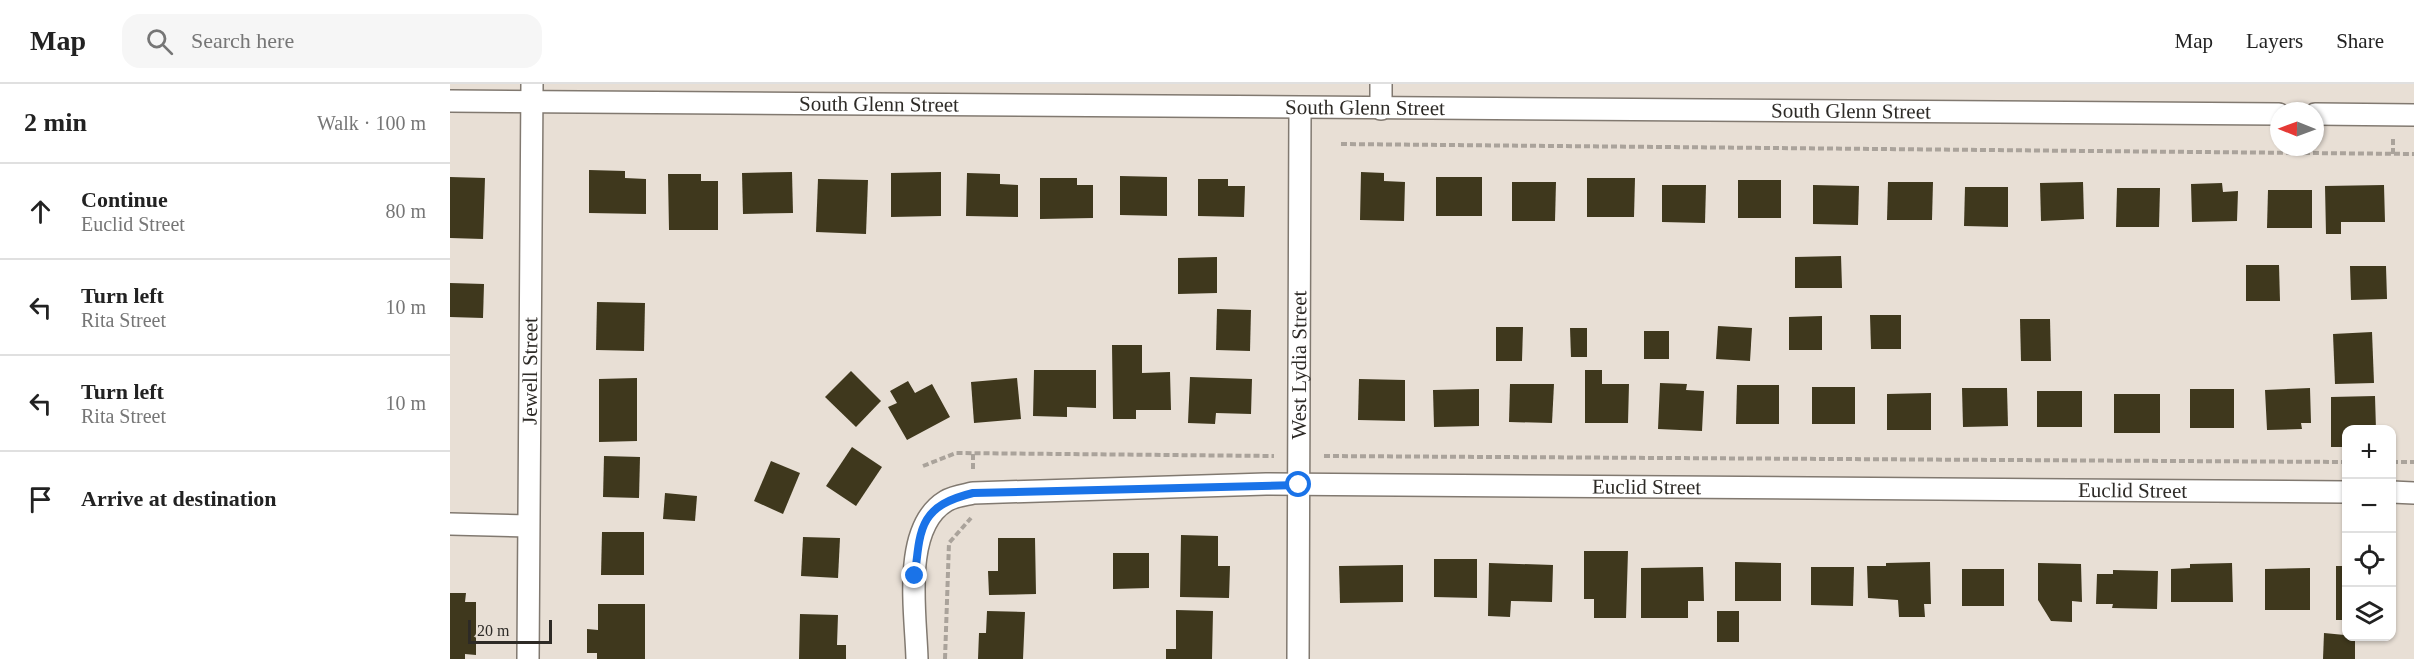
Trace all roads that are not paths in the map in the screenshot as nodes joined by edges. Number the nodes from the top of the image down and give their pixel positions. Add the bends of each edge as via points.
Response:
1 (1381, 84) edge
2 (532, 93) edge
3 (450, 101) edge
4 (1300, 108) junction
5 (1381, 109) junction
6 (2270, 114) edge
7 (2324, 114) edge
8 (2414, 115) edge
9 (1299, 485) junction
10 (2342, 492) edge
11 (2396, 492) edge
12 (2414, 493) edge
13 (450, 524) edge
14 (528, 526) junction
15 (528, 659) edge
16 (917, 659) edge
17 (1298, 659) edge

1 - 5 street
2 - 3 street, South Glenn Street
2 - 4 street, South Glenn Street
2 - 14 street, Jewell Street
4 - 5 street, South Glenn Street
4 - 9 street, West Lydia Street
5 - 6 street, South Glenn Street
7 - 8 street
9 - 10 street, Euclid Street
9 - 16 street, Euclid Street via 973,493 948,499 922,526 915,576
9 - 17 street, West Lydia Street
11 - 12 street
13 - 14 street
14 - 15 street, Jewell Street

